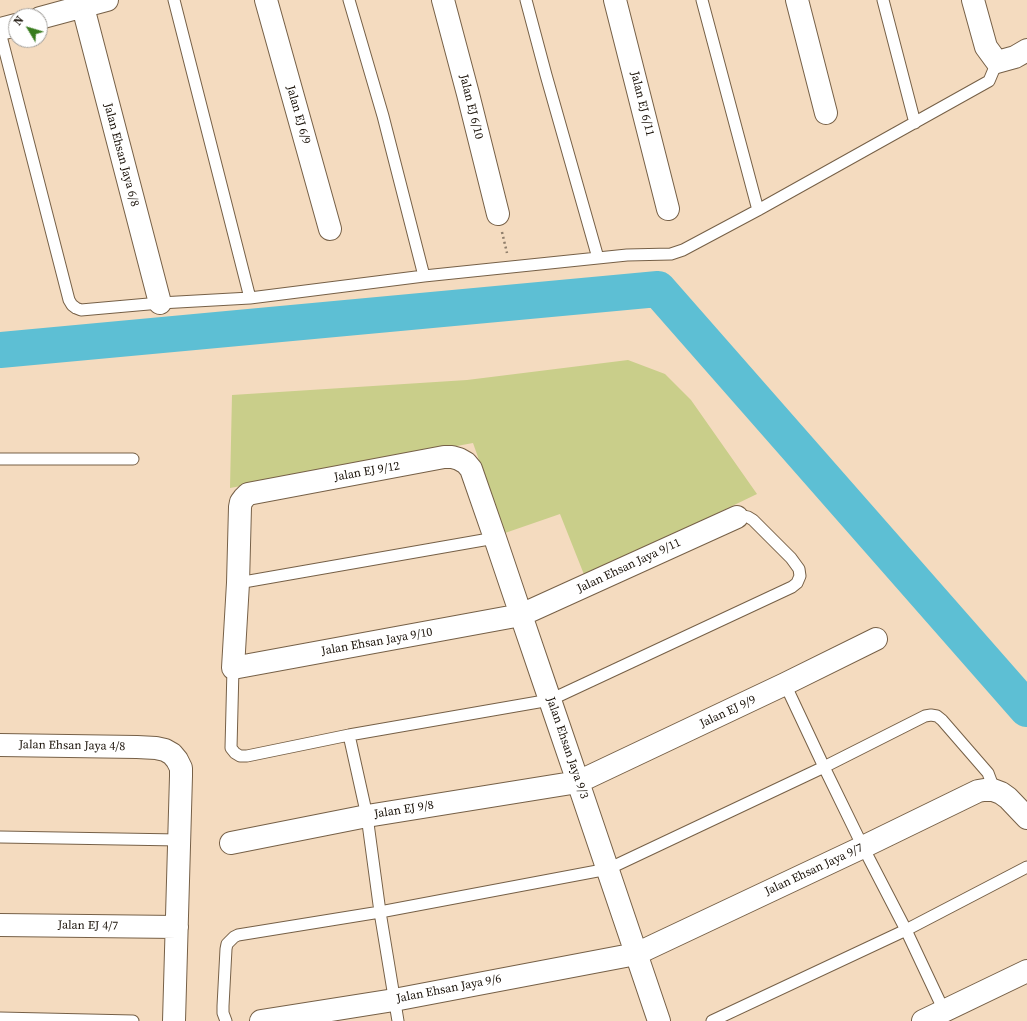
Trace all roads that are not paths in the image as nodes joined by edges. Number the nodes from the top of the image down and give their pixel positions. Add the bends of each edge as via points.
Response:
1 (107, 0) edge
2 (174, 0) edge
3 (266, 0) edge
4 (349, 0) edge
5 (443, 0) edge
6 (526, 0) edge
7 (615, 0) edge
8 (702, 0) edge
9 (797, 0) edge
10 (884, 0) edge
11 (973, 0) edge
12 (83, 6) junction
13 (48, 16) edge
14 (0, 32) edge
15 (1013, 56) edge
16 (826, 113) dead end
17 (915, 123) junction
18 (668, 209) dead end
19 (758, 210) junction
20 (498, 214) road end
21 (330, 229) dead end
22 (598, 258) junction
23 (424, 276) junction
24 (250, 298) junction
25 (160, 303) junction
26 (0, 459) edge
27 (133, 459) dead end
28 (474, 476) joint
29 (737, 517) joint
30 (495, 538) junction
31 (238, 583) junction
32 (521, 615) junction
33 (876, 639) dead end
34 (233, 668) junction
35 (786, 684) junction
36 (550, 700) junction
37 (349, 734) junction
38 (0, 745) edge
39 (824, 767) junction
40 (578, 782) junction
41 (993, 790) junction
42 (367, 816) junction
43 (1027, 818) edge
44 (0, 837) edge
45 (179, 840) junction
46 (231, 843) dead end
47 (863, 847) junction
48 (1027, 867) edge
49 (608, 869) junction
50 (380, 912) junction
51 (0, 925) edge
52 (177, 927) junction
53 (906, 930) junction
54 (636, 954) junction
55 (1027, 971) edge
56 (394, 1000) junction
57 (946, 1016) edge
58 (0, 1018) edge
59 (133, 1021) edge
60 (174, 1021) edge
61 (226, 1021) edge
62 (261, 1021) edge
63 (398, 1021) edge
64 (659, 1021) edge
65 (712, 1021) edge
66 (923, 1021) edge

1 - 12 street
2 - 24 lane
3 - 21 street, Jalan EJ 6/9
4 - 23 lane via 383,116
5 - 20 street, Jalan EJ 6/10
6 - 22 lane
7 - 18 street, Jalan EJ 6/11
8 - 19 lane
9 - 16 street
10 - 17 lane
11 - 15 street via 986,47
12 - 13 street
12 - 25 street, Jalan Ehsan Jaya 6/8
14 - 25 lane via 72,305 81,310
15 - 17 lane via 989,81
17 - 19 lane
19 - 22 lane via 683,250 670,254
22 - 23 lane
23 - 24 lane
24 - 25 lane
26 - 27 lane
28 - 30 street, Jalan Ehsan Jaya 9/3
28 - 31 street, Jalan EJ 9/12 via 466,463 452,457 444,457 248,494 240,507
29 - 32 street, Jalan Ehsan Jaya 9/11
29 - 36 lane via 743,516 753,520 791,558 799,569 797,583
30 - 31 lane
30 - 32 street, Jalan Ehsan Jaya 9/3
31 - 34 street
32 - 34 street, Jalan Ehsan Jaya 9/10
32 - 36 street, Jalan Ehsan Jaya 9/3
33 - 35 street, Jalan EJ 9/9
34 - 37 lane via 231,748 240,756
35 - 39 lane
35 - 40 street, Jalan EJ 9/9
36 - 37 lane
36 - 40 street, Jalan Ehsan Jaya 9/3
37 - 42 lane
38 - 45 street, Jalan Ehsan Jaya 4/8 via 165,750 172,754 181,768
39 - 41 lane via 931,715 942,720 985,770 990,777
39 - 47 lane
39 - 49 lane
40 - 42 street, Jalan EJ 9/8
40 - 49 street, Jalan Ehsan Jaya 9/3
41 - 43 street via 1001,793
41 - 47 street, Jalan Ehsan Jaya 9/7 via 978,791
42 - 46 street, Jalan EJ 9/8
42 - 50 lane
44 - 45 lane
45 - 52 street, Jalan Ehsan Jaya 4/8
47 - 53 lane
47 - 54 street, Jalan Ehsan Jaya 9/7
48 - 53 lane
49 - 50 lane
49 - 54 street, Jalan Ehsan Jaya 9/3
50 - 56 lane
50 - 61 lane via 234,937 226,949 223,1006
51 - 52 street, Jalan EJ 4/7
52 - 60 street, Jalan Ehsan Jaya 4/8
53 - 57 lane
53 - 65 lane
54 - 56 street, Jalan Ehsan Jaya 9/6
54 - 64 street, Jalan Ehsan Jaya 9/3
55 - 57 street
56 - 62 street, Jalan Ehsan Jaya 9/6
56 - 63 lane
57 - 66 street
58 - 59 lane

